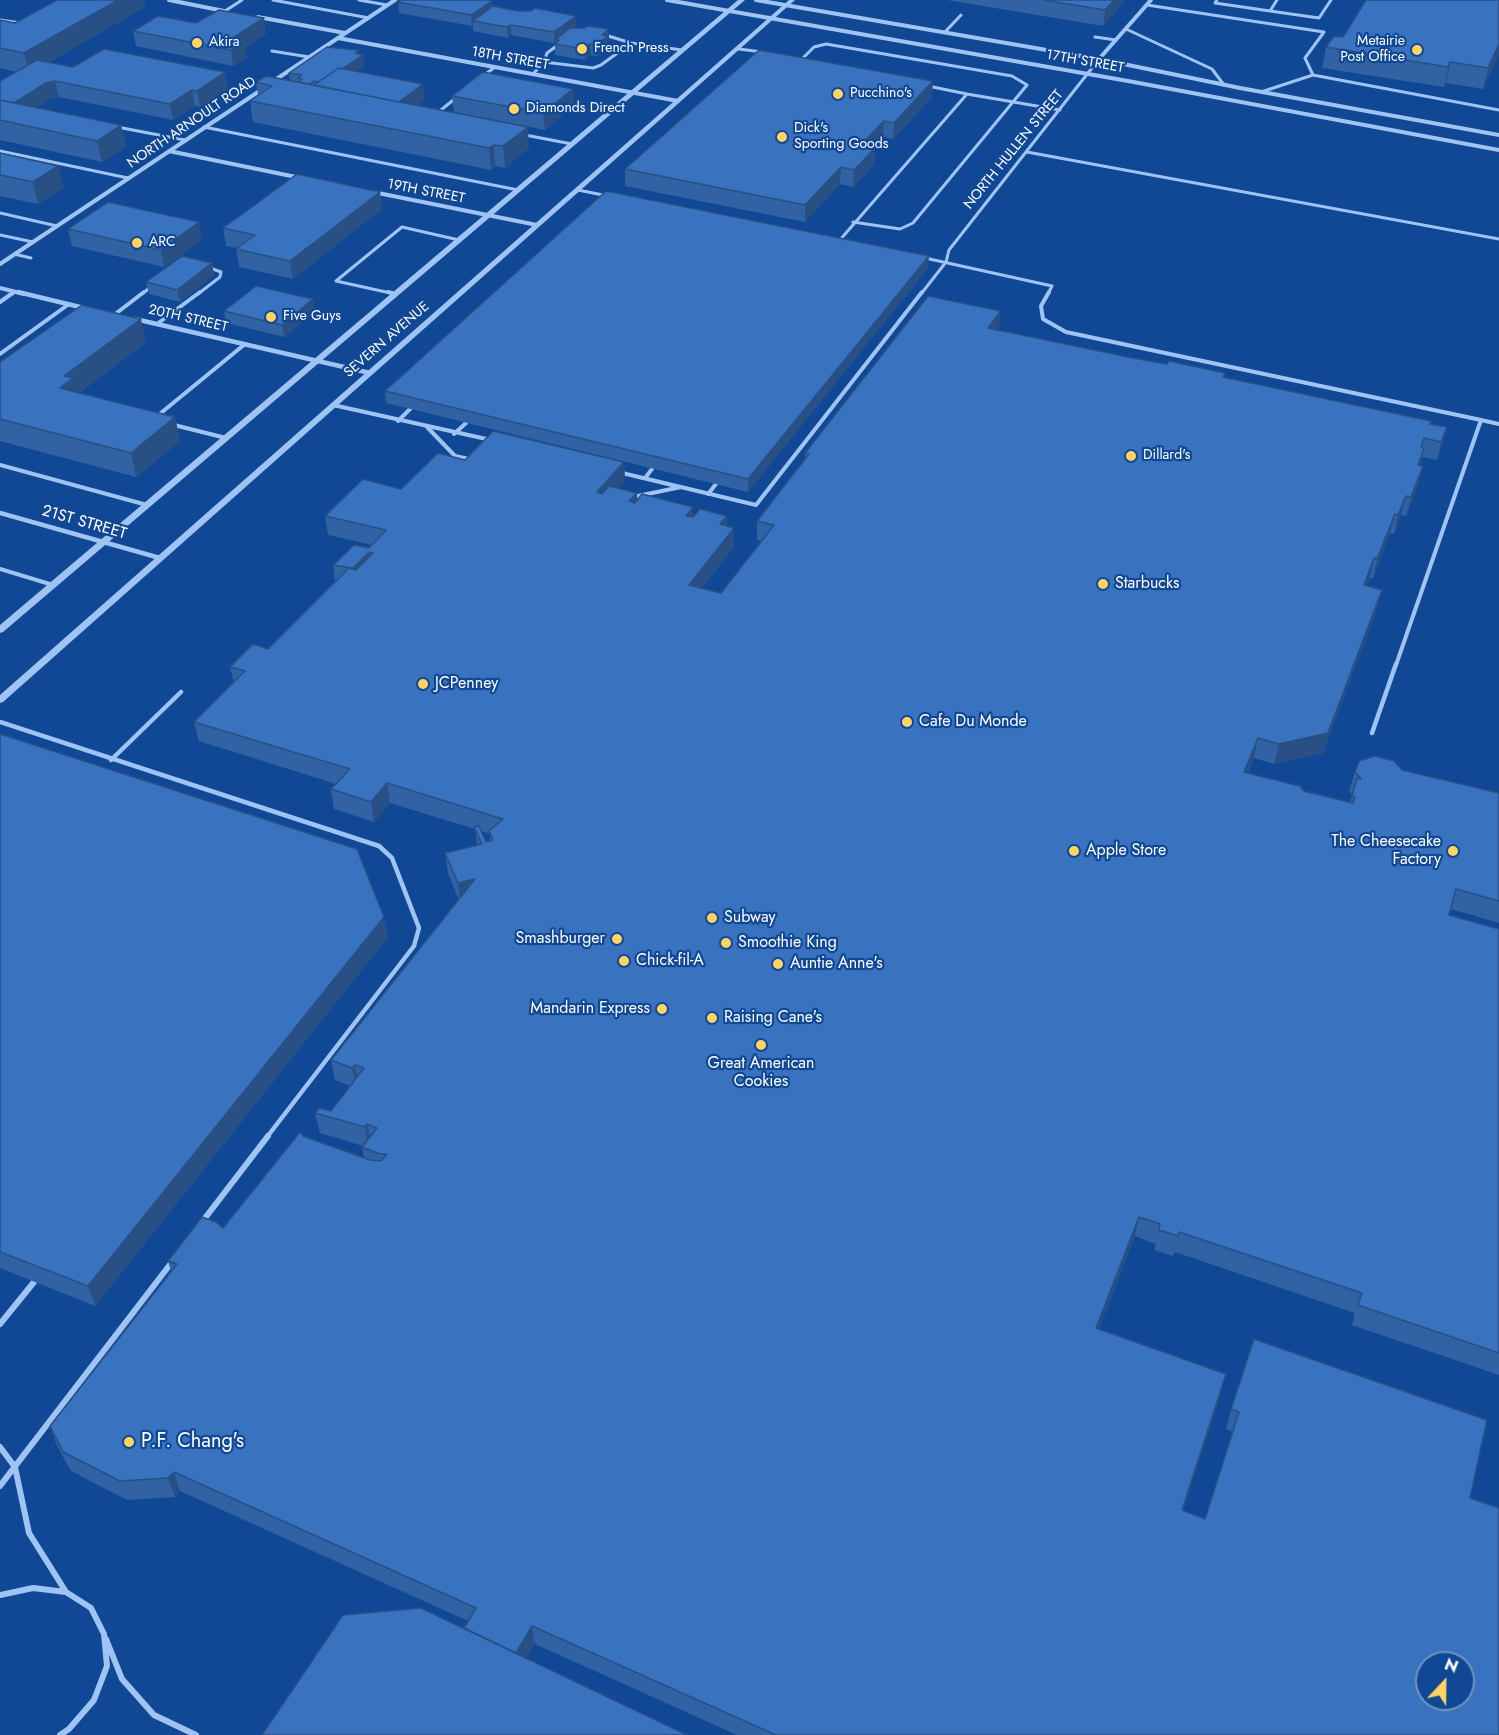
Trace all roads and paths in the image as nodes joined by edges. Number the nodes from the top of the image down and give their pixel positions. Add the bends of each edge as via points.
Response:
1 (169, 0) edge
2 (190, 0) edge
3 (242, 0) edge
4 (273, 0) edge
5 (359, 0) edge
6 (395, 0) edge
7 (667, 0) edge
8 (742, 0) edge
9 (756, 0) edge
10 (1151, 0) edge
11 (1217, 0) edge
12 (1277, 0) edge
13 (1331, 0) edge
14 (790, 2) edge
15 (185, 3) junction
16 (1147, 4) junction
17 (387, 5) junction
18 (729, 10) junction
19 (224, 11) junction
20 (1270, 11) junction
21 (236, 13) edge
22 (961, 15) dead end
23 (217, 16) edge
24 (258, 17) edge
25 (30, 18) edge
26 (369, 18) junction
27 (774, 18) junction
28 (0, 20) edge
29 (1126, 29) junction
30 (945, 32) junction
31 (346, 33) junction
32 (595, 33) edge
33 (1095, 37) dead end
34 (338, 38) junction
35 (564, 40) edge
36 (1116, 40) junction
37 (631, 43) junction
38 (738, 49) junction
39 (682, 50) junction
40 (272, 51) dead end
41 (770, 54) edge
42 (309, 57) junction
43 (792, 57) edge
44 (802, 59) junction
45 (1099, 59) junction
46 (544, 62) junction
47 (810, 65) edge
48 (495, 67) junction
49 (533, 74) junction
50 (1089, 74) junction
51 (1313, 75) junction
52 (478, 80) edge
53 (922, 85) edge
54 (1224, 85) junction
55 (463, 92) edge
56 (1261, 92) junction
57 (633, 93) junction
58 (967, 94) junction
59 (678, 101) junction
60 (1013, 102) junction
61 (1060, 110) junction
62 (1499, 110) edge
63 (442, 119) edge
64 (110, 125) edge
65 (204, 128) junction
66 (517, 134) edge
67 (1499, 135) edge
68 (185, 140) junction
69 (572, 144) junction
70 (1499, 150) edge
71 (0, 151) edge
72 (169, 151) junction
73 (1026, 152) junction
74 (128, 178) junction
75 (304, 178) edge
76 (362, 190) edge
77 (518, 190) junction
78 (578, 190) junction
79 (614, 197) edge
80 (0, 213) edge
81 (6, 214) junction
82 (488, 215) junction
83 (0, 218) edge
84 (853, 222) junction
85 (537, 225) junction
86 (57, 226) junction
87 (0, 235) edge
88 (1499, 239) edge
89 (459, 240) junction
90 (33, 242) junction
91 (845, 242) edge
92 (14, 254) junction
93 (31, 258) dead end
94 (924, 258) edge
95 (946, 262) junction
96 (0, 264) edge
97 (203, 267) edge
98 (159, 282) edge
99 (0, 288) edge
100 (14, 292) junction
101 (396, 294) junction
102 (0, 302) edge
103 (69, 304) junction
104 (92, 309) edge
105 (103, 312) edge
106 (114, 315) junction
107 (157, 324) junction
108 (244, 344) junction
109 (0, 354) edge
110 (317, 361) junction
111 (370, 373) junction
112 (333, 405) junction
113 (410, 409) edge
114 (398, 420) junction
115 (1481, 420) junction
116 (160, 421) edge
117 (168, 423) edge
118 (466, 423) edge
119 (1499, 424) edge
120 (427, 427) junction
121 (454, 434) junction
122 (226, 438) junction
123 (500, 442) edge
124 (473, 460) edge
125 (0, 465) edge
126 (652, 468) edge
127 (613, 470) edge
128 (645, 478) junction
129 (716, 484) edge
130 (682, 487) junction
131 (708, 494) junction
132 (628, 498) edge
133 (147, 505) junction
134 (0, 513) edge
135 (104, 542) junction
136 (160, 558) junction
137 (0, 569) edge
138 (53, 585) junction
139 (0, 630) edge
140 (181, 692) dead end
141 (0, 700) edge
142 (0, 722) edge
143 (1372, 733) dead end
144 (71, 747) junction
145 (64, 754) edge
146 (111, 760) junction
147 (153, 773) junction
148 (146, 780) edge
149 (233, 799) junction
150 (226, 806) edge
151 (320, 827) junction
152 (314, 834) edge
153 (196, 1230) edge
154 (174, 1259) edge
155 (34, 1282) edge
156 (0, 1324) edge
157 (0, 1447) edge
158 (15, 1467) junction
159 (0, 1486) edge
160 (66, 1592) junction
161 (0, 1595) edge
162 (104, 1634) junction
163 (60, 1735) edge
164 (196, 1735) edge

1 - 15 street
2 - 15 lane
3 - 19 lane
4 - 26 lane
5 - 17 lane
6 - 17 street, NORTH ARNOULT ROAD
7 - 18 street, 17TH STREET
8 - 18 street, SEVERN AVENUE
9 - 14 street, 17TH STREET
10 - 16 street, NORTH HULLEN STREET
11 - 20 lane via 1215,3
12 - 20 lane
13 - 20 lane via 1320,18
14 - 27 street, SEVERN AVENUE
14 - 30 street, 17TH STREET
15 - 19 street
16 - 29 street, NORTH HULLEN STREET
16 - 51 lane via 1324,32 1305,58
17 - 26 street, NORTH ARNOULT ROAD
18 - 27 street, 17TH STREET
18 - 39 street, SEVERN AVENUE
19 - 21 street
19 - 23 lane
22 - 30 lane
24 - 31 street
25 - 28 lane via 21,23
26 - 31 street, NORTH ARNOULT ROAD
27 - 38 street, SEVERN AVENUE
27 - 50 street, 17TH STREET
29 - 36 street, NORTH HULLEN STREET
29 - 54 lane via 1212,69
30 - 45 street, 17TH STREET
31 - 34 street, NORTH ARNOULT ROAD
32 - 37 lane
33 - 36 lane
34 - 42 street, NORTH ARNOULT ROAD
34 - 48 street, 18TH STREET
35 - 46 lane via 547,53
36 - 45 street, NORTH HULLEN STREET
37 - 39 lane
37 - 46 lane via 593,68
38 - 41 lane
38 - 59 street, SEVERN AVENUE
39 - 57 street, SEVERN AVENUE
40 - 42 lane
42 - 65 street, NORTH ARNOULT ROAD
43 - 44 lane
44 - 47 lane
44 - 60 lane via 814,46 826,44 1012,76 1027,85
45 - 50 lane, NORTH HULLEN STREET
45 - 54 street, 17TH STREET
46 - 49 lane
48 - 49 street, 18TH STREET
48 - 52 lane
49 - 57 street, 18TH STREET
50 - 61 lane, NORTH HULLEN STREET
50 - 70 street, 17TH STREET
51 - 56 lane
51 - 62 lane
53 - 58 lane
54 - 56 street, 17TH STREET
55 - 63 lane via 431,117
56 - 67 street, 17TH STREET
57 - 59 street, 18TH STREET
57 - 69 street, SEVERN AVENUE
58 - 60 lane
58 - 84 lane
59 - 78 street, SEVERN AVENUE
60 - 61 lane
60 - 84 lane via 913,223 900,229
61 - 73 lane, NORTH HULLEN STREET
64 - 68 lane
65 - 68 street, NORTH ARNOULT ROAD
65 - 77 lane
66 - 69 lane
68 - 72 street, NORTH ARNOULT ROAD
69 - 77 street, SEVERN AVENUE
71 - 74 lane
72 - 74 street, NORTH ARNOULT ROAD
72 - 75 street
73 - 88 lane
73 - 95 lane, NORTH HULLEN STREET via 949,250
74 - 86 street, NORTH ARNOULT ROAD
76 - 82 street, 19TH STREET
77 - 82 street, SEVERN AVENUE
78 - 79 lane
78 - 85 street, SEVERN AVENUE
80 - 81 lane
81 - 83 lane
81 - 86 lane
82 - 85 street, 19TH STREET
82 - 89 street, SEVERN AVENUE
84 - 91 lane via 839,241
85 - 111 street, SEVERN AVENUE
86 - 90 street, NORTH ARNOULT ROAD
87 - 90 lane
89 - 101 street, SEVERN AVENUE
89 - 101 lane via 402,227 336,281
90 - 92 street, NORTH ARNOULT ROAD
92 - 93 lane
92 - 96 street, NORTH ARNOULT ROAD
94 - 95 lane
95 - 115 lane via 1052,286 1041,306 1043,319 1066,332
95 - 131 lane, NORTH HULLEN STREET via 756,505
97 - 107 lane via 222,274
98 - 106 lane
99 - 100 street
100 - 102 lane
100 - 103 street
101 - 110 street, SEVERN AVENUE
103 - 104 street
103 - 109 lane
105 - 106 street, 20TH STREET
106 - 107 street, 20TH STREET
107 - 108 street, 20TH STREET
108 - 110 street, 20TH STREET
108 - 116 lane via 152,420
110 - 111 street, 20TH STREET
110 - 122 street, SEVERN AVENUE
111 - 112 street, SEVERN AVENUE
112 - 114 lane
112 - 136 street, SEVERN AVENUE
113 - 114 lane
114 - 120 lane
115 - 119 lane
115 - 143 lane
117 - 122 lane
118 - 121 lane
120 - 121 lane
120 - 124 lane via 454,456
121 - 123 lane
122 - 133 street, SEVERN AVENUE
125 - 133 lane
126 - 128 lane
127 - 128 lane
128 - 130 lane
129 - 131 lane
130 - 131 lane
130 - 132 lane
133 - 135 street, SEVERN AVENUE
134 - 135 street, 21ST STREET
135 - 136 street, 21ST STREET
135 - 138 street, SEVERN AVENUE
136 - 141 street, SEVERN AVENUE
137 - 138 lane
138 - 139 street, SEVERN AVENUE
140 - 146 lane
142 - 144 lane
144 - 145 lane
144 - 146 lane
146 - 147 lane
147 - 148 lane
147 - 149 lane
149 - 150 lane
149 - 151 lane
151 - 152 lane
151 - 153 lane via 379,846 392,858 419,928 414,946
154 - 158 lane
155 - 156 lane
157 - 158 lane
158 - 159 lane
158 - 160 lane via 29,1533
160 - 161 lane via 33,1588
160 - 162 lane via 91,1608
162 - 163 lane via 106,1666 94,1700
162 - 164 lane via 122,1679 154,1715

